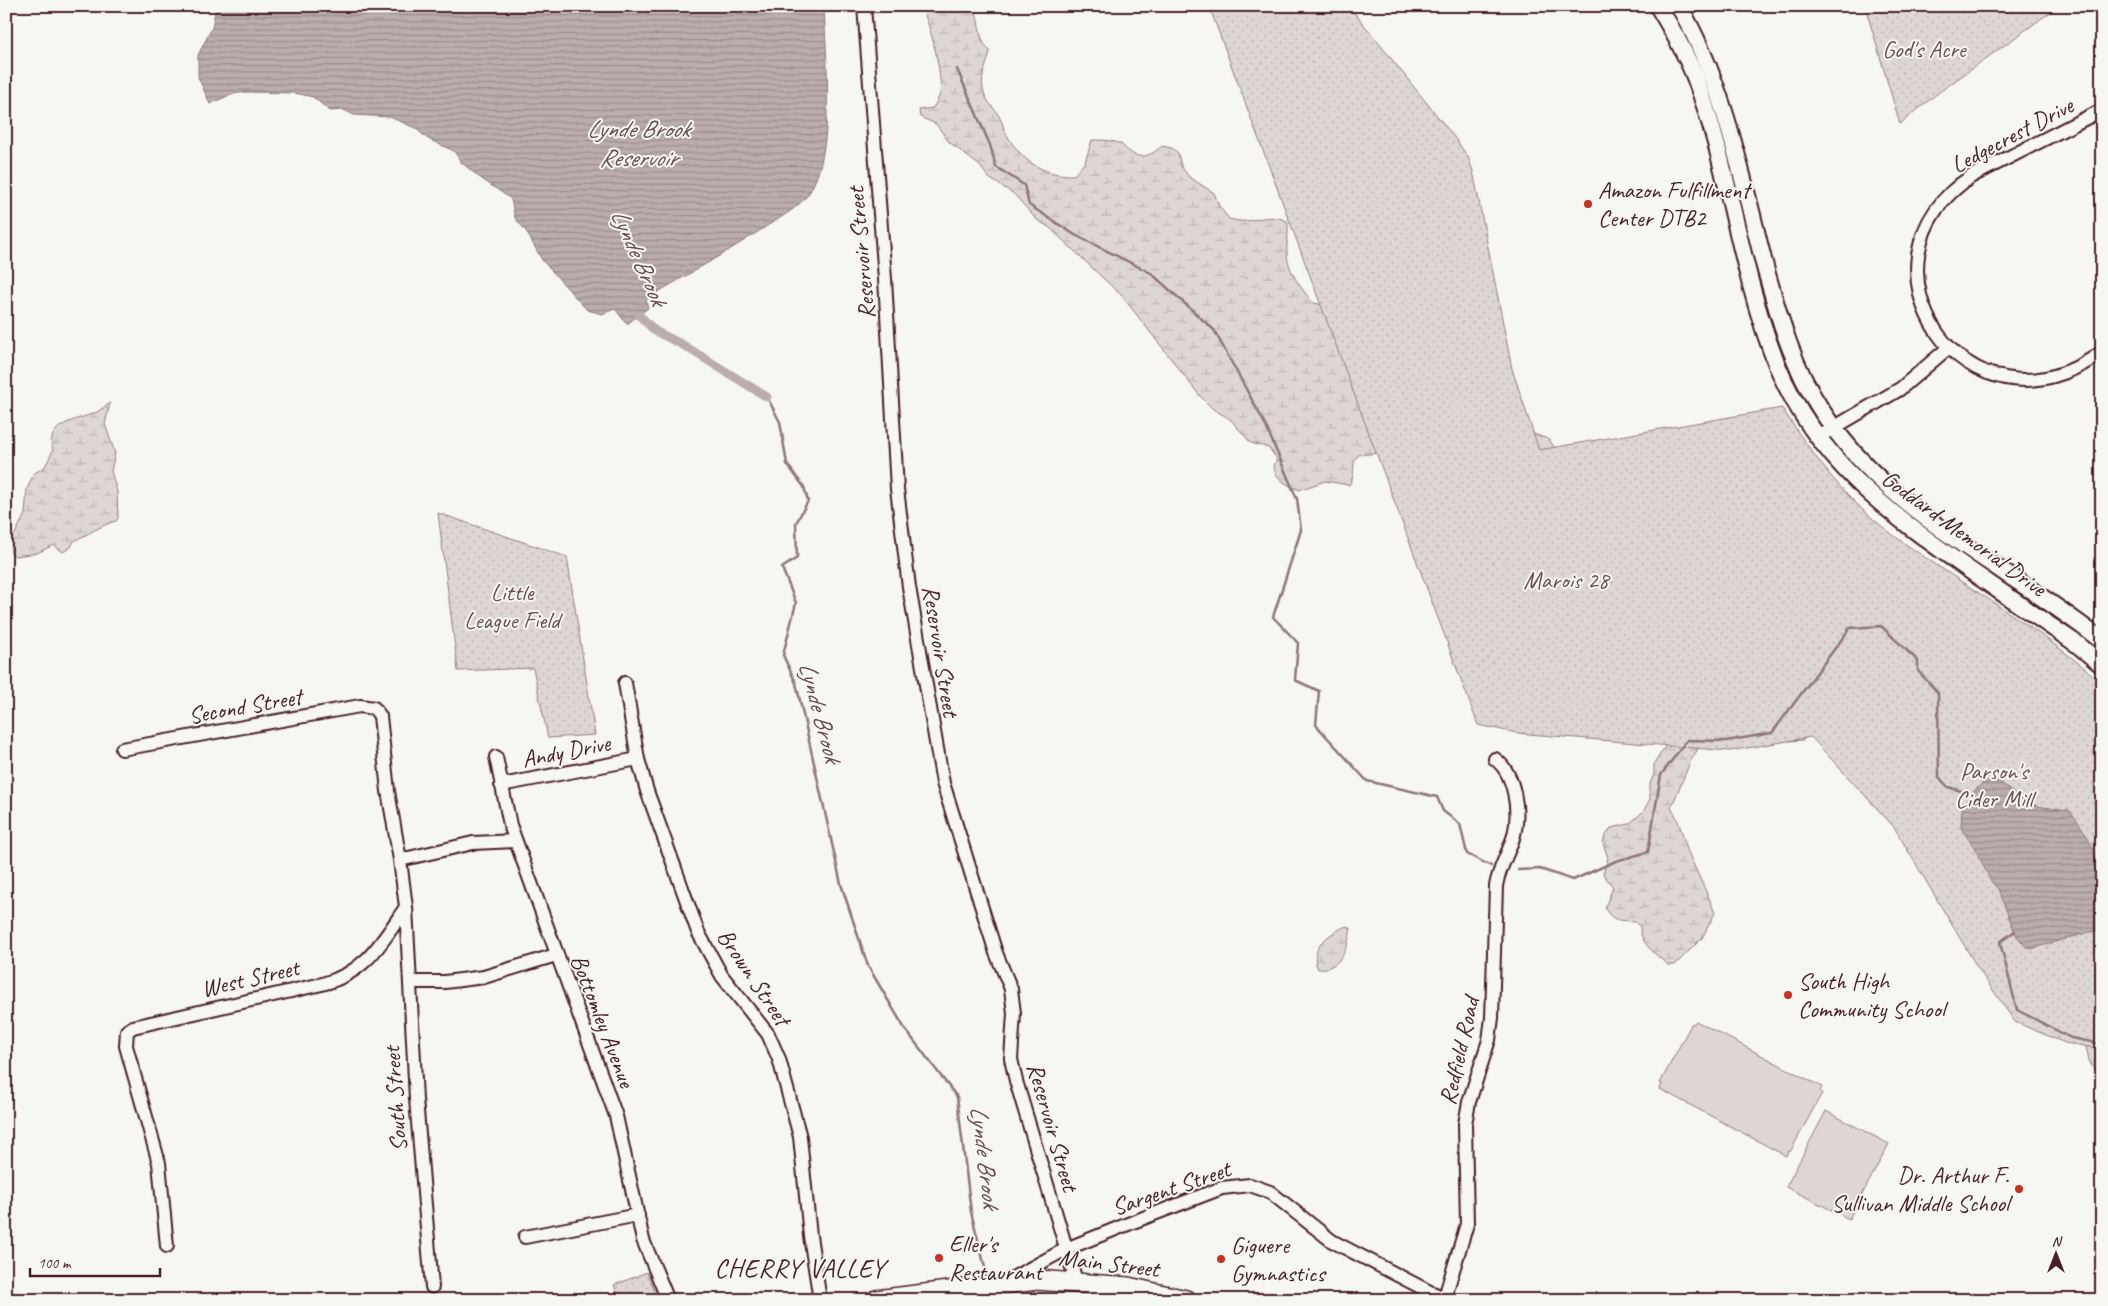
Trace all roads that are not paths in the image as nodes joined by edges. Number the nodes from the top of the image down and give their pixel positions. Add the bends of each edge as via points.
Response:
1 (864, 6) edge
2 (1658, 6) edge
3 (1679, 6) edge
4 (2102, 110) edge
5 (1948, 348) junction
6 (2102, 352) edge
7 (1833, 428) junction
8 (1818, 437) junction
9 (2102, 641) edge
10 (2102, 664) edge
11 (625, 684) dead end
12 (122, 749) dead end
13 (496, 757) dead end
14 (638, 759) junction
15 (1495, 759) dead end
16 (502, 785) junction
17 (515, 841) junction
18 (400, 860) junction
19 (406, 907) junction
20 (556, 955) junction
21 (410, 982) junction
22 (638, 1215) junction
23 (524, 1237) dead end
24 (167, 1246) dead end
25 (1066, 1249) junction
26 (1076, 1281) junction
27 (994, 1284) junction
28 (432, 1287) dead end
29 (1446, 1299) edge
30 (668, 1300) edge
31 (820, 1300) edge
32 (876, 1300) edge
33 (1186, 1300) edge

1 - 25 street, Reservoir Street via 886,286 897,489 915,628 943,783 996,953 1011,989 1014,1012 1012,1063
2 - 8 main road, Goddard Memorial Drive via 1684,51 1700,91 1762,319 1778,366 1800,411
3 - 7 main road, Goddard Memorial Drive via 1718,92 1778,315 1809,390
4 - 5 street, Ledgecrest Drive via 1972,176 1956,188 1936,211 1922,241 1918,278 1924,308 1937,335
5 - 6 street, Ledgecrest Drive via 1980,369 2024,380 2072,370
5 - 7 street via 1900,389
7 - 8 street
7 - 9 main road, Goddard Memorial Drive via 1873,474 1914,510
8 - 10 main road, Goddard Memorial Drive via 1860,485 1890,513
11 - 14 street, Brown Street
12 - 18 street, Second Street via 360,706 374,708 380,716
13 - 16 street, Bottomley Avenue
14 - 16 street, Andy Drive
14 - 31 street, Brown Street via 653,813 703,943 722,976 768,1034 776,1050 800,1137
15 - 29 street, Redfield Road via 1510,782 1516,820 1512,842 1499,870 1496,886 1490,1033 1466,1114 1467,1224
16 - 17 street, Bottomley Avenue
17 - 18 street via 473,843
17 - 20 street, Bottomley Avenue
18 - 19 street
19 - 21 street, South Street
19 - 24 street, West Street via 378,948 360,968 348,975 127,1031 129,1060 159,1163
20 - 21 street via 484,977
20 - 22 street, Bottomley Avenue via 616,1116
21 - 28 street, South Street
22 - 23 street
22 - 30 street, Bottomley Avenue via 646,1248
25 - 26 street, Reservoir Street
25 - 27 street, Sargent Street
25 - 29 street, Sargent Street via 1222,1188 1250,1185 1270,1192 1332,1241
26 - 27 highway, Main Street
26 - 33 highway, Main Street via 1128,1287
27 - 32 highway, Main Street

